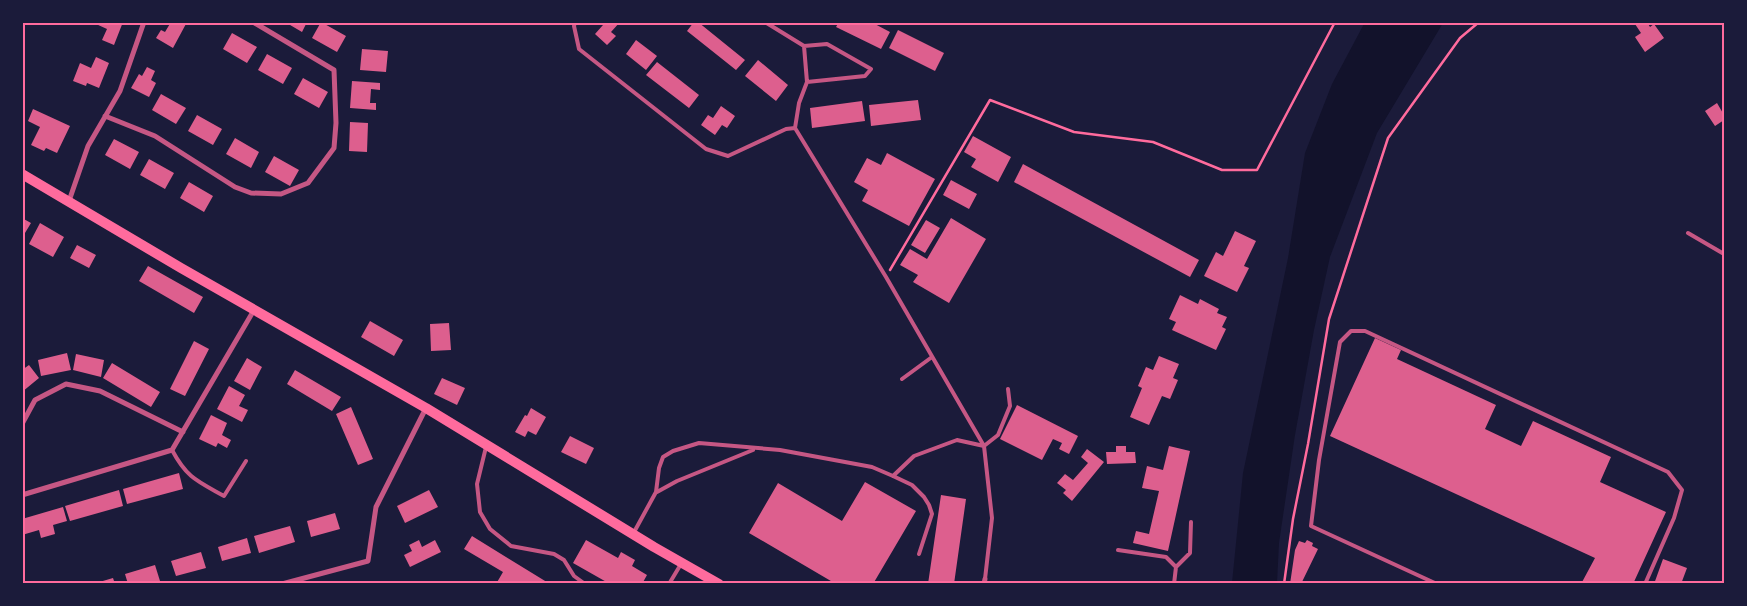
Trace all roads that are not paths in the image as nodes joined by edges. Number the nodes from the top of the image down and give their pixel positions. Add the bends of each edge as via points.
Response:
1 (144, 22) edge
2 (253, 22) edge
3 (575, 22) edge
4 (765, 22) edge
5 (804, 46) junction
6 (807, 82) junction
7 (105, 116) junction
8 (794, 128) junction
9 (22, 174) edge
10 (69, 201) junction
11 (1688, 233) dead end
12 (1724, 254) edge
13 (254, 310) junction
14 (932, 357) junction
15 (902, 379) dead end
16 (1008, 388) dead end
17 (426, 408) junction
18 (22, 424) edge
19 (183, 432) junction
20 (486, 445) junction
21 (732, 446) junction
22 (984, 446) junction
23 (755, 449) junction
24 (172, 450) junction
25 (738, 456) junction
26 (246, 461) dead end
27 (893, 476) junction
28 (656, 492) junction
29 (22, 495) edge
30 (1191, 522) dead end
31 (633, 534) junction
32 (1118, 550) dead end
33 (919, 554) dead end
34 (682, 562) junction
35 (1176, 567) junction
36 (984, 581) edge
37 (282, 584) edge
38 (585, 584) edge
39 (669, 584) edge
40 (719, 584) edge
41 (1174, 584) edge
42 (1437, 584) edge
43 (1645, 584) edge

1 - 7 street via 120,91
2 - 7 street via 334,70 334,148 308,183 282,194 251,193 155,136
3 - 8 lane via 580,49 706,149 728,156
4 - 5 lane
5 - 6 lane
5 - 6 lane via 827,44 871,68 865,76
6 - 8 lane
7 - 10 street via 88,146
8 - 14 lane
9 - 10 main road
10 - 13 main road
11 - 12 lane
13 - 17 main road
13 - 19 street
14 - 15 lane
14 - 22 lane
16 - 22 lane via 1010,406 998,435
17 - 20 main road
17 - 37 street via 376,506 368,561
18 - 19 street via 35,400 66,384 100,391
19 - 24 street
20 - 31 main road
20 - 38 lane via 477,484 480,512 490,529 511,546 554,554 564,560 574,576
21 - 23 lane
21 - 25 lane
21 - 28 lane via 699,443 673,451 663,458
22 - 27 lane via 957,440 914,456
22 - 36 lane via 992,518
23 - 25 lane
23 - 27 lane via 780,450 872,467
24 - 26 lane via 190,477 224,496
24 - 29 street
25 - 28 lane
27 - 33 lane via 912,485 929,505 932,514
28 - 31 lane
30 - 35 lane via 1190,553
31 - 34 main road
32 - 35 lane via 1166,558
34 - 39 lane
34 - 40 main road
35 - 41 lane
42 - 43 lane via 1311,526 1340,342 1351,332 1365,331 1668,472 1682,490 1674,518

